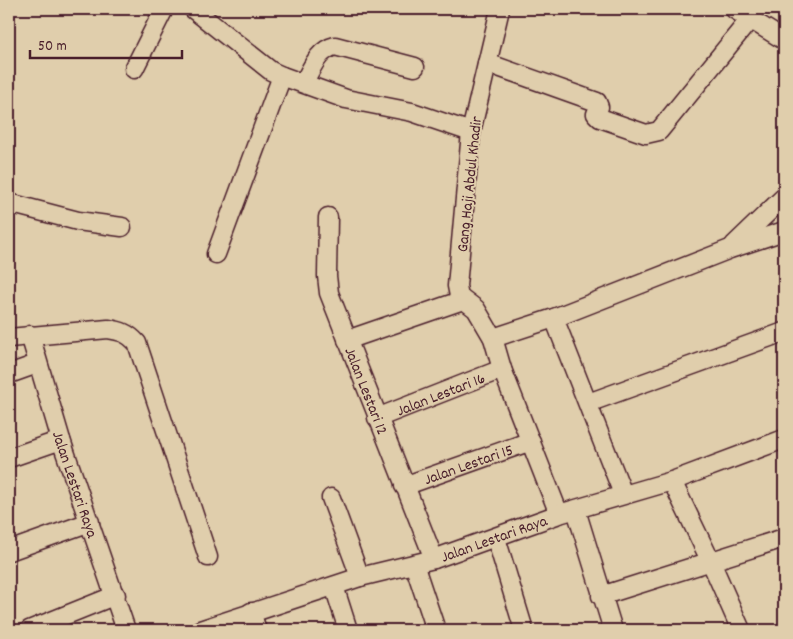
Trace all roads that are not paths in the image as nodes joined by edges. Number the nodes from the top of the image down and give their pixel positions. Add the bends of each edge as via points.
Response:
1 (164, 9) edge
2 (193, 9) edge
3 (734, 9) edge
4 (496, 10) edge
5 (751, 18) junction
6 (784, 40) edge
7 (487, 62) junction
8 (415, 67) dead end
9 (134, 69) dead end
10 (282, 76) junction
11 (304, 82) junction
12 (471, 132) junction
13 (784, 197) edge
14 (9, 202) edge
15 (328, 217) dead end
16 (122, 227) dead end
17 (784, 231) edge
18 (730, 249) junction
19 (216, 254) dead end
20 (463, 300) junction
21 (554, 318) junction
22 (784, 332) edge
23 (30, 337) junction
24 (9, 338) edge
25 (493, 338) junction
26 (347, 340) junction
27 (37, 364) junction
28 (502, 369) junction
29 (9, 374) edge
30 (588, 403) junction
31 (377, 418) junction
32 (784, 439) edge
33 (61, 440) junction
34 (531, 441) junction
35 (9, 458) edge
36 (672, 481) junction
37 (404, 486) junction
38 (623, 494) junction
39 (331, 498) dead end
40 (567, 512) junction
41 (90, 522) junction
42 (496, 538) junction
43 (784, 538) edge
44 (9, 551) edge
45 (208, 557) dead end
46 (434, 559) junction
47 (711, 562) junction
48 (414, 564) junction
49 (360, 578) junction
50 (334, 586) junction
51 (116, 595) junction
52 (601, 596) junction
53 (251, 612) junction
54 (29, 630) edge
55 (126, 630) edge
56 (200, 630) edge
57 (257, 630) edge
58 (348, 630) edge
59 (436, 630) edge
60 (524, 630) edge
61 (613, 630) edge
62 (741, 630) edge

1 - 9 street
2 - 10 street via 271,71
3 - 5 street
4 - 7 street, Gang Haji Abdul Khadir
5 - 6 street
5 - 7 street via 659,131 652,134 600,118 596,114 597,102
7 - 12 street, Gang Haji Abdul Khadir
8 - 11 street via 335,46 328,47 318,56
10 - 11 street
10 - 19 street
11 - 12 street via 346,99 412,112
12 - 20 street, Gang Haji Abdul Khadir via 457,286
13 - 18 street
14 - 16 street via 78,221
15 - 26 street, Jalan Lestari 12 via 329,293
17 - 18 street
18 - 21 street
20 - 25 street, Jalan Lestari Raya via 476,309
20 - 26 street
21 - 25 street
21 - 30 street
22 - 30 street
23 - 24 street
23 - 27 street, Jalan Lestari Raya
23 - 45 street via 108,328 120,330 137,343
25 - 28 street, Jalan Lestari Raya
26 - 31 street, Jalan Lestari 12
27 - 29 street
27 - 33 street, Jalan Lestari Raya
28 - 31 street, Jalan Lestari 16
28 - 34 street, Jalan Lestari Raya
30 - 38 street
31 - 37 street, Jalan Lestari 12
32 - 36 street
33 - 35 street
33 - 41 street, Jalan Lestari Raya
34 - 37 street, Jalan Lestari 15
34 - 40 street, Jalan Lestari Raya
36 - 38 street
36 - 47 street
37 - 46 street, Jalan Lestari 12
38 - 40 street
39 - 49 street
40 - 42 street, Jalan Lestari Raya
40 - 52 street
41 - 44 street
41 - 51 street, Jalan Lestari Raya
42 - 46 street, Jalan Lestari Raya
42 - 60 street
43 - 47 street
46 - 48 street, Jalan Lestari Raya
47 - 52 street
47 - 62 street
48 - 49 street, Jalan Lestari Raya
48 - 59 street
49 - 50 street, Jalan Lestari Raya
50 - 53 street, Jalan Lestari Raya
50 - 58 street
51 - 54 street
51 - 55 street, Jalan Lestari Raya
52 - 61 street
53 - 56 street, Jalan Lestari Raya
53 - 57 street

